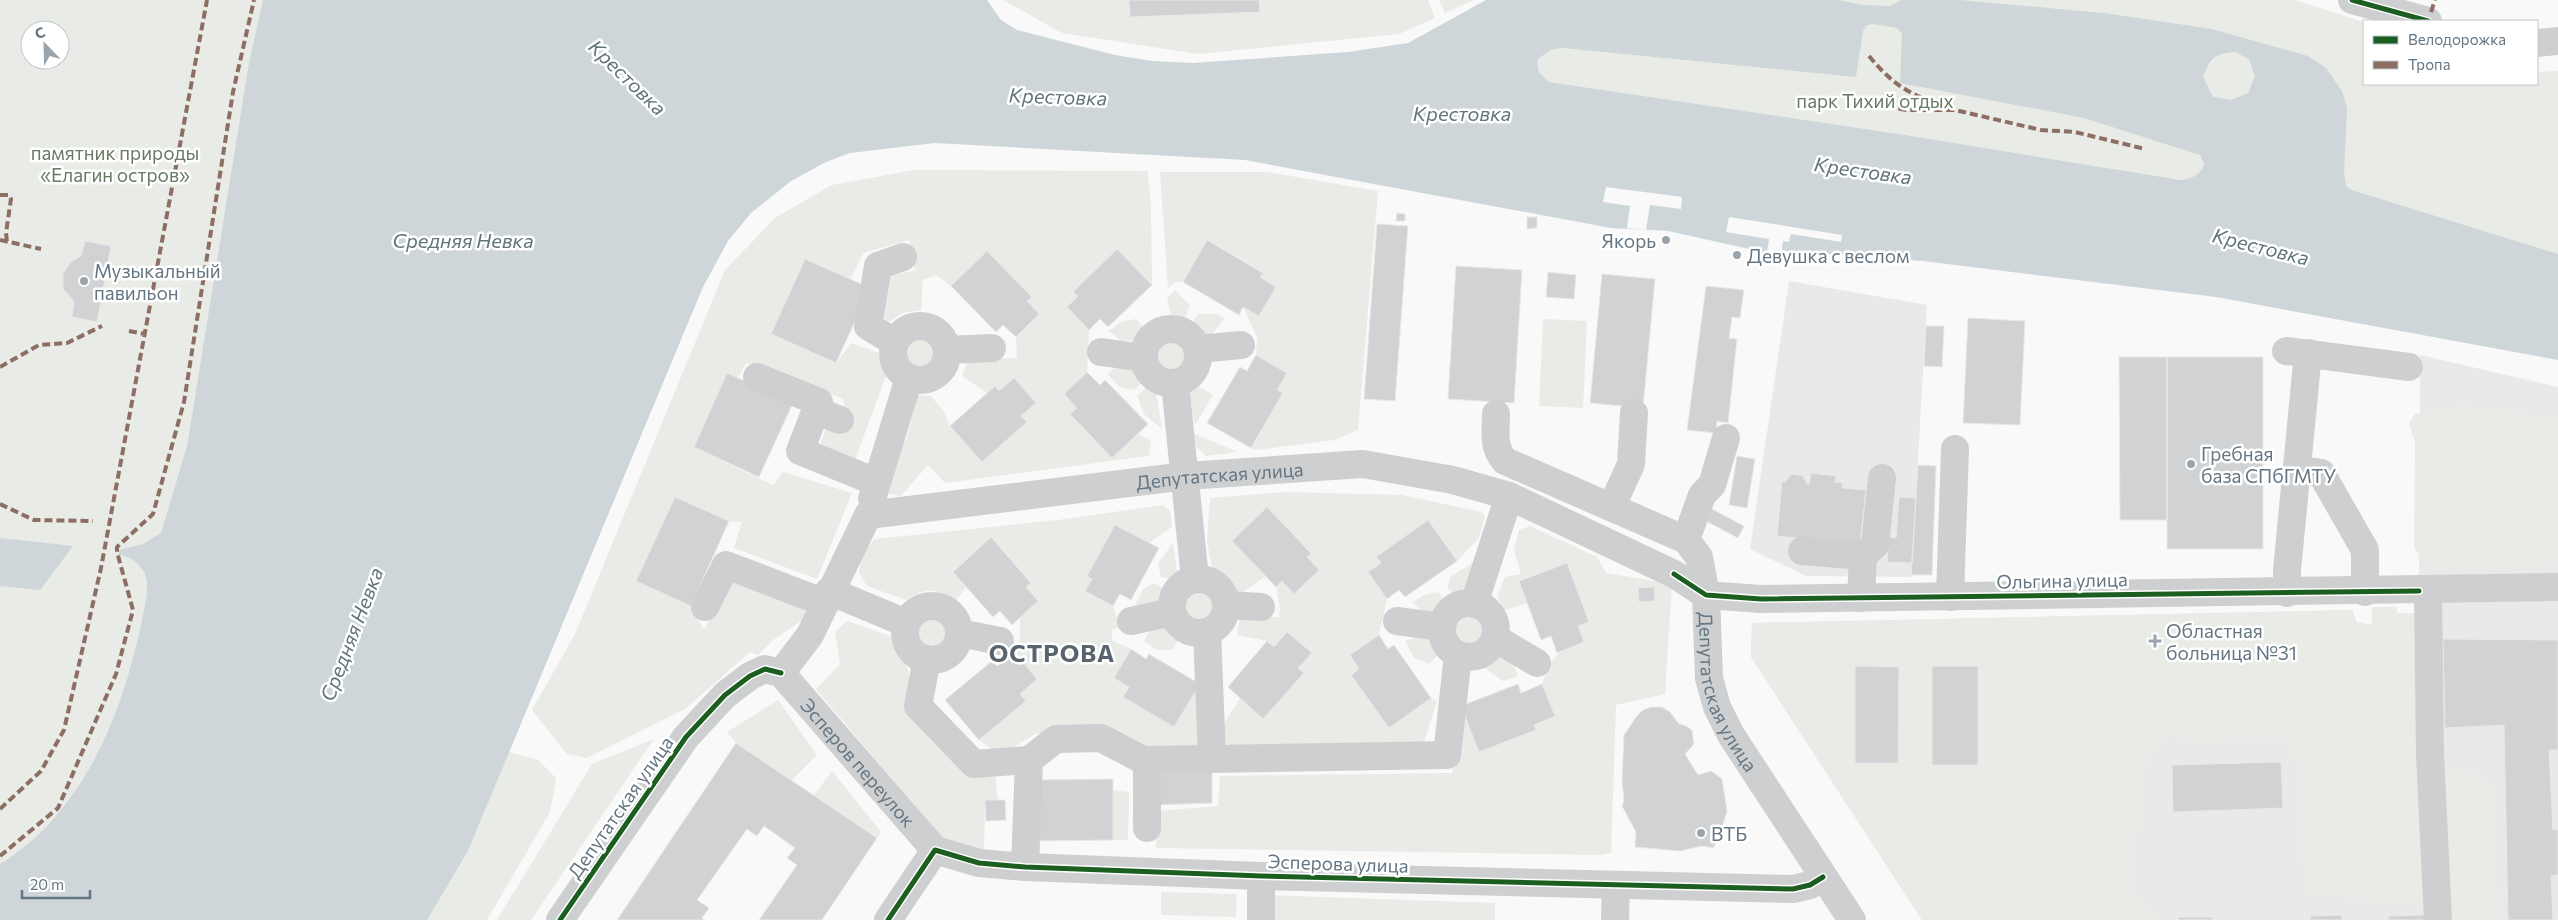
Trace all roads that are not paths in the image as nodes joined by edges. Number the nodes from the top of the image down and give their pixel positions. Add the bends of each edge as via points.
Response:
1 (2352, 0) edge
2 (2424, 20) edge
3 (2558, 41) edge
4 (2538, 43) edge
5 (903, 258) dead end
6 (894, 342) junction
7 (1241, 345) dead end
8 (992, 348) dead end
9 (1198, 349) junction
10 (947, 350) junction
11 (1101, 352) dead end
12 (1144, 358) junction
13 (2409, 367) dead end
14 (756, 377) dead end
15 (909, 378) junction
16 (1175, 383) junction
17 (1634, 413) dead end
18 (1496, 414) dead end
19 (1726, 438) dead end
20 (1955, 449) dead end
21 (2297, 470) junction
22 (1186, 476) junction
23 (1882, 478) dead end
24 (876, 482) junction
25 (1509, 496) junction
26 (1612, 506) junction
27 (868, 515) junction
28 (1686, 540) junction
29 (1802, 551) dead end
30 (1863, 556) junction
31 (1195, 579) junction
32 (2558, 587) edge
33 (2424, 591) junction
34 (2365, 592) junction
35 (2287, 593) junction
36 (1706, 595) junction
37 (827, 597) junction
38 (1950, 597) junction
39 (1861, 598) junction
40 (1226, 604) junction
41 (1474, 604) junction
42 (705, 607) dead end
43 (1261, 608) dead end
44 (1172, 612) junction
45 (1131, 621) dead end
46 (1397, 621) dead end
47 (906, 623) junction
48 (1442, 627) junction
49 (1208, 632) junction
50 (959, 633) junction
51 (1495, 638) junction
52 (1000, 641) dead end
53 (1458, 655) junction
54 (927, 659) junction
55 (1537, 663) dead end
56 (781, 673) junction
57 (1212, 757) junction
58 (1029, 760) junction
59 (1147, 760) junction
60 (1147, 828) dead end
61 (935, 850) junction
62 (1025, 867) junction
63 (1261, 876) junction
64 (1824, 877) junction
65 (1616, 886) junction
66 (560, 920) edge
67 (888, 920) edge
68 (1261, 920) edge
69 (1615, 920) edge
70 (1852, 920) edge
71 (2438, 920) edge

1 - 2 street
3 - 4 street
5 - 6 street via 878,266 868,326
6 - 10 street via 906,329 922,326 938,333
6 - 15 street via 893,359 901,373
7 - 9 street
8 - 10 street
9 - 12 street via 1189,334 1172,328 1155,334 1149,340
9 - 16 street via 1199,358 1191,375
10 - 15 street via 943,368 936,374 928,379
11 - 12 street
12 - 16 street via 1151,374 1166,383
13 - 21 street via 2297,352
14 - 24 street via 819,402 828,415 800,451
15 - 24 street
16 - 22 street
17 - 26 street via 1631,464
18 - 26 street via 1495,444 1504,461
19 - 28 street via 1712,484 1702,495
20 - 38 street
21 - 34 street via 2321,473 2365,550
21 - 35 street
22 - 25 street, Депутатская улица via 1363,464 1453,480
22 - 27 street, Депутатская улица
22 - 31 street
23 - 30 street via 1876,545
24 - 27 street
25 - 36 street, Депутатская улица via 1674,574
25 - 41 street
26 - 28 street
27 - 37 street
28 - 36 street via 1699,557
29 - 30 street
30 - 39 street
31 - 40 street via 1213,582 1220,588
31 - 44 street via 1179,587 1174,594
32 - 33 street, Ольгина улица
33 - 34 street, Ольгина улица
33 - 71 street
34 - 35 street, Ольгина улица
35 - 38 street, Ольгина улица
36 - 39 street, Ольгина улица via 1761,599
36 - 64 street, Депутатская улица via 1709,678 1717,707 1731,734
37 - 42 street via 726,565
37 - 47 street
37 - 56 street via 810,634
38 - 39 street, Ольгина улица
40 - 43 street
40 - 49 street via 1222,621
41 - 48 street via 1457,606 1444,618
41 - 51 street via 1490,613
44 - 45 street
44 - 49 street via 1176,621 1190,632
46 - 48 street
47 - 50 street via 918,609 937,606 953,615
47 - 54 street via 904,630 908,646
48 - 53 street via 1445,644
49 - 57 street
50 - 52 street
50 - 54 street via 953,650 937,660
51 - 53 street via 1484,653 1476,657
51 - 55 street
53 - 57 street via 1448,755
54 - 58 street via 918,706 974,764
56 - 61 street, Эсперов переулок
56 - 66 street, Депутатская улица via 765,669 750,676 725,695 686,738
57 - 59 street
58 - 59 street via 1056,739 1101,738
58 - 62 street
59 - 60 street
61 - 62 street, Эсперова улица via 980,863
61 - 67 street
62 - 63 street, Эсперова улица
63 - 65 street, Эсперова улица
63 - 68 street
64 - 65 street, Эсперова улица via 1793,889
64 - 70 street, Депутатская улица
65 - 69 street

